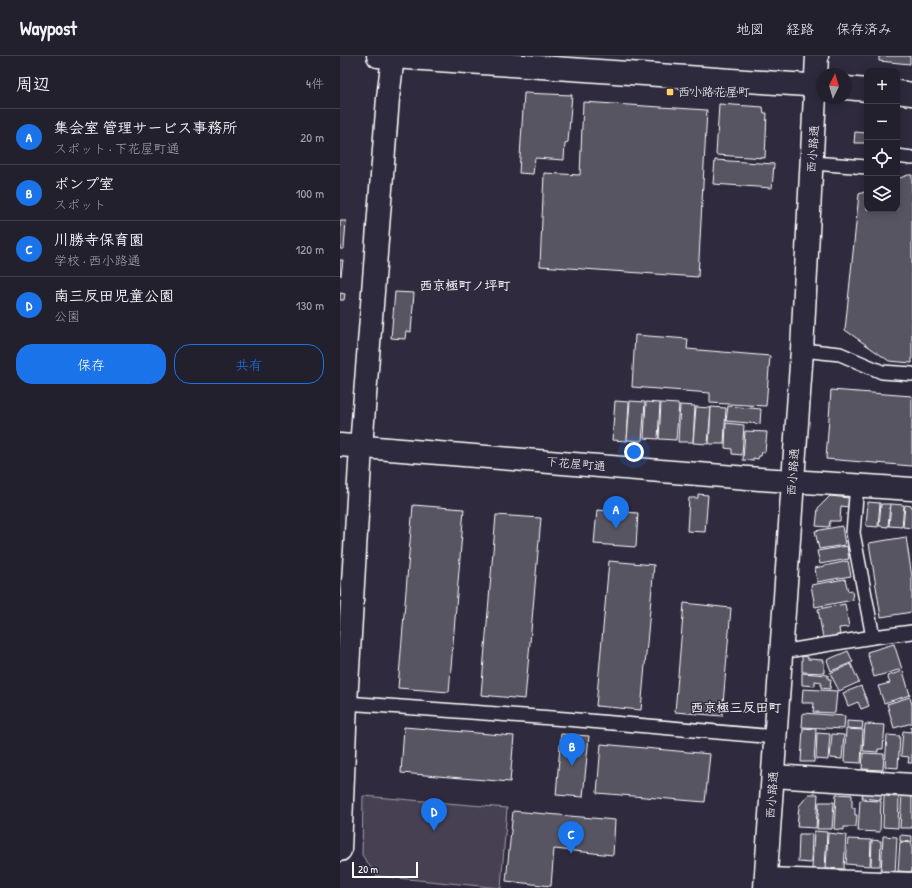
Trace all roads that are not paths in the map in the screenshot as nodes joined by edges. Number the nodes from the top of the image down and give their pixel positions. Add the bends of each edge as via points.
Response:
1 (388, 56) edge
2 (817, 56) edge
3 (818, 68) edge
4 (816, 85) edge
5 (852, 89) edge
6 (864, 90) edge
7 (900, 92) edge
8 (912, 94) edge
9 (817, 104) edge
10 (900, 156) edge
11 (912, 158) edge
12 (812, 163) junction
13 (864, 167) edge
14 (802, 350) junction
15 (912, 374) edge
16 (350, 446) edge
17 (792, 481) junction
18 (857, 485) junction
19 (912, 489) edge
20 (912, 632) edge
21 (873, 637) junction
22 (781, 652) junction
23 (346, 704) junction
24 (776, 737) junction
25 (773, 776) junction
26 (912, 785) edge
27 (340, 850) edge
28 (766, 883) edge
29 (912, 884) edge

1 - 4 street
1 - 16 street via 387,114
2 - 3 street, 西小路通
5 - 6 street
7 - 8 street
9 - 12 street, 西小路通
10 - 11 lane
12 - 13 lane
12 - 14 street, 西小路通
14 - 15 lane via 840,354 882,372
14 - 17 street, 西小路通
16 - 17 street, 下花屋町通
16 - 23 street
17 - 18 street, 下花屋町通
17 - 22 street, 西小路通
18 - 19 street, 下花屋町通
18 - 21 lane via 853,533
20 - 21 lane
21 - 22 lane
22 - 24 street, 西小路通
23 - 24 lane
23 - 27 street
24 - 25 street, 西小路通
25 - 26 street
25 - 28 street, 西小路通
28 - 29 street

